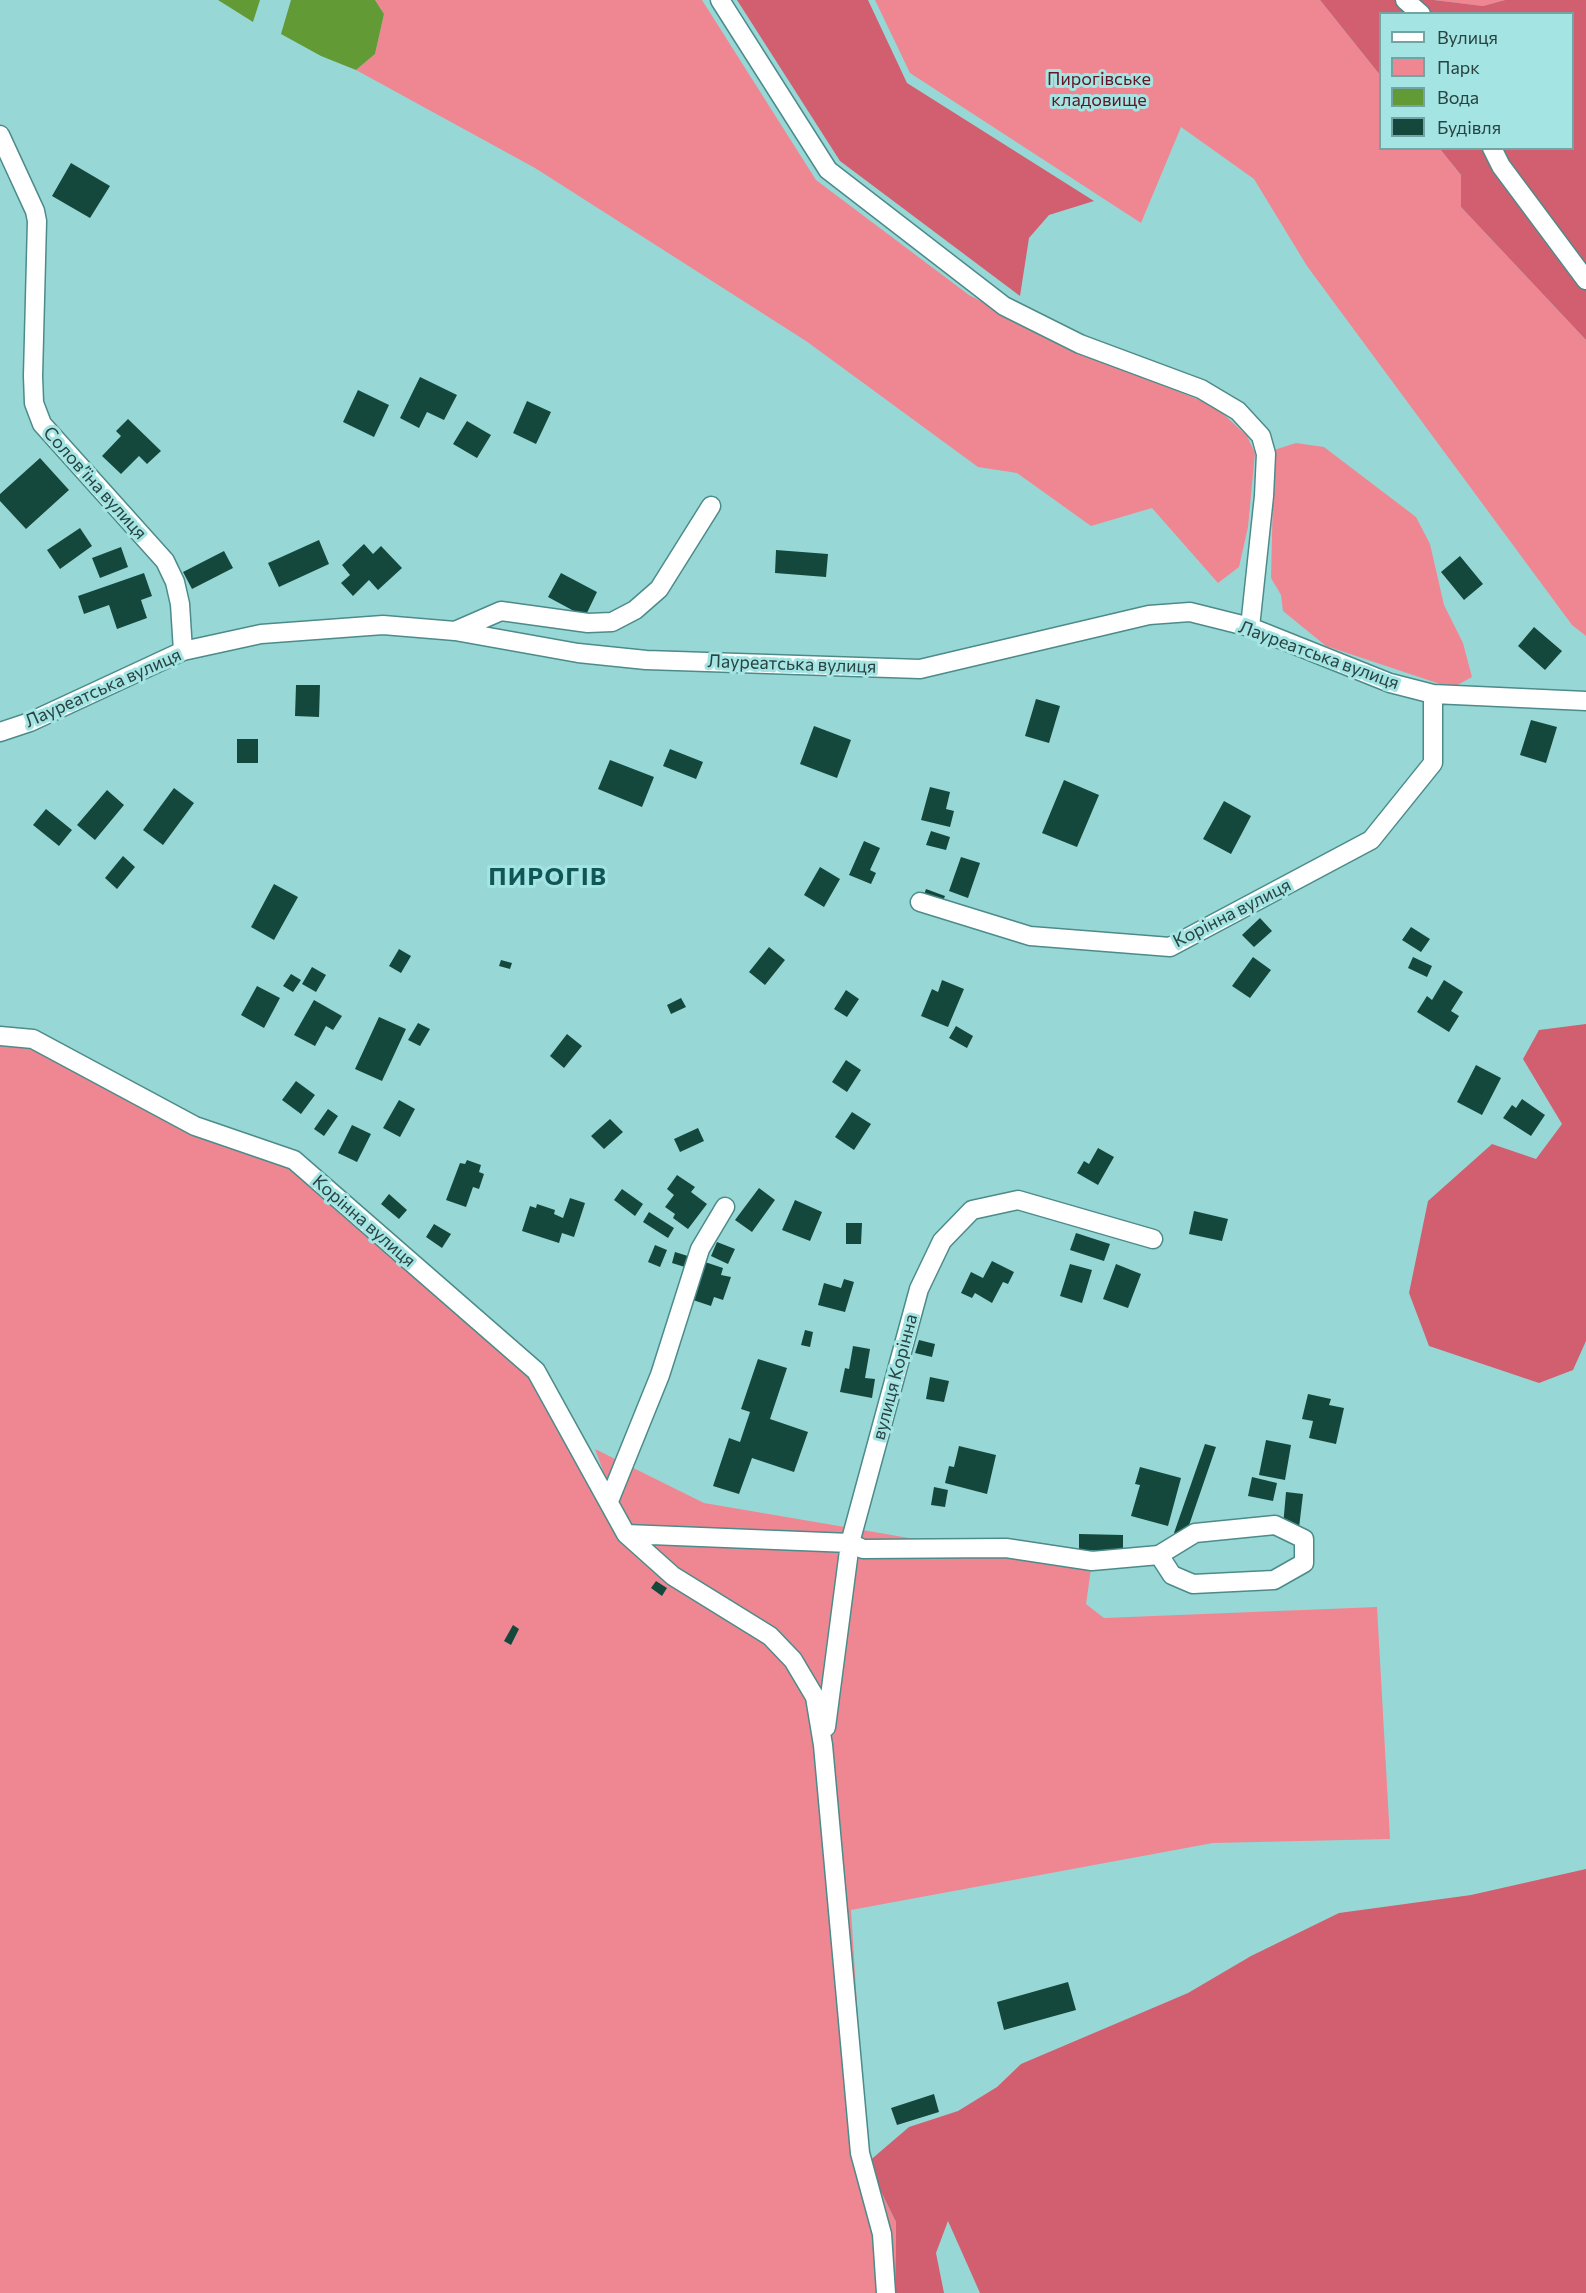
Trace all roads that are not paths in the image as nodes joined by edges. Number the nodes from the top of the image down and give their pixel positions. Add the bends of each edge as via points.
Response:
1 (720, 0) edge
2 (1405, 0) edge
3 (1419, 12) edge
4 (0, 135) edge
5 (1493, 150) edge
6 (5, 162) edge
7 (1586, 280) edge
8 (711, 506) dead end
9 (1250, 627) junction
10 (455, 631) junction
11 (183, 651) junction
12 (1433, 694) junction
13 (1586, 701) edge
14 (0, 732) edge
15 (920, 902) dead end
16 (2, 1039) edge
17 (725, 1207) dead end
18 (1153, 1239) dead end
19 (609, 1501) junction
20 (626, 1534) junction
21 (850, 1543) junction
22 (1159, 1555) junction
23 (824, 1744) junction
24 (886, 2293) edge

1 - 9 street via 828,170 1004,306 1080,344 1201,389 1238,411 1261,436 1266,454 1264,496
2 - 3 street
4 - 6 street, Соловʼїна вулиця
5 - 7 street
6 - 11 street, Соловʼїна вулиця via 35,211 33,376 42,424 165,561 180,604
8 - 10 street via 659,589 635,610 612,622 588,623 501,611
9 - 10 street, Лауреатська вулиця via 1190,612 1149,615 920,669 646,660
9 - 12 street, Лауреатська вулиця via 1390,683
10 - 11 street, Лауреатська вулиця via 383,626 261,634
11 - 14 street, Лауреатська вулиця
12 - 13 street, Лауреатська вулиця
12 - 15 street, Корінна вулиця via 1433,763 1371,840 1170,947 1030,936
16 - 19 street, Корінна вулиця via 33,1039 195,1126 294,1160 536,1371
17 - 19 street via 700,1249 660,1375
18 - 21 street, вулиця Корінна via 1018,1200 972,1210 942,1240 919,1289
19 - 20 street, Корінна вулиця
20 - 21 street
20 - 23 street via 673,1576 770,1636 793,1660 815,1697
21 - 22 street via 863,1548 1006,1548 1092,1561
21 - 23 street, вулиця Корінна
22 - 22 street via 1172,1575 1193,1584 1274,1580 1304,1563 1304,1539 1275,1525 1195,1533
23 - 24 street via 860,2153 882,2235

